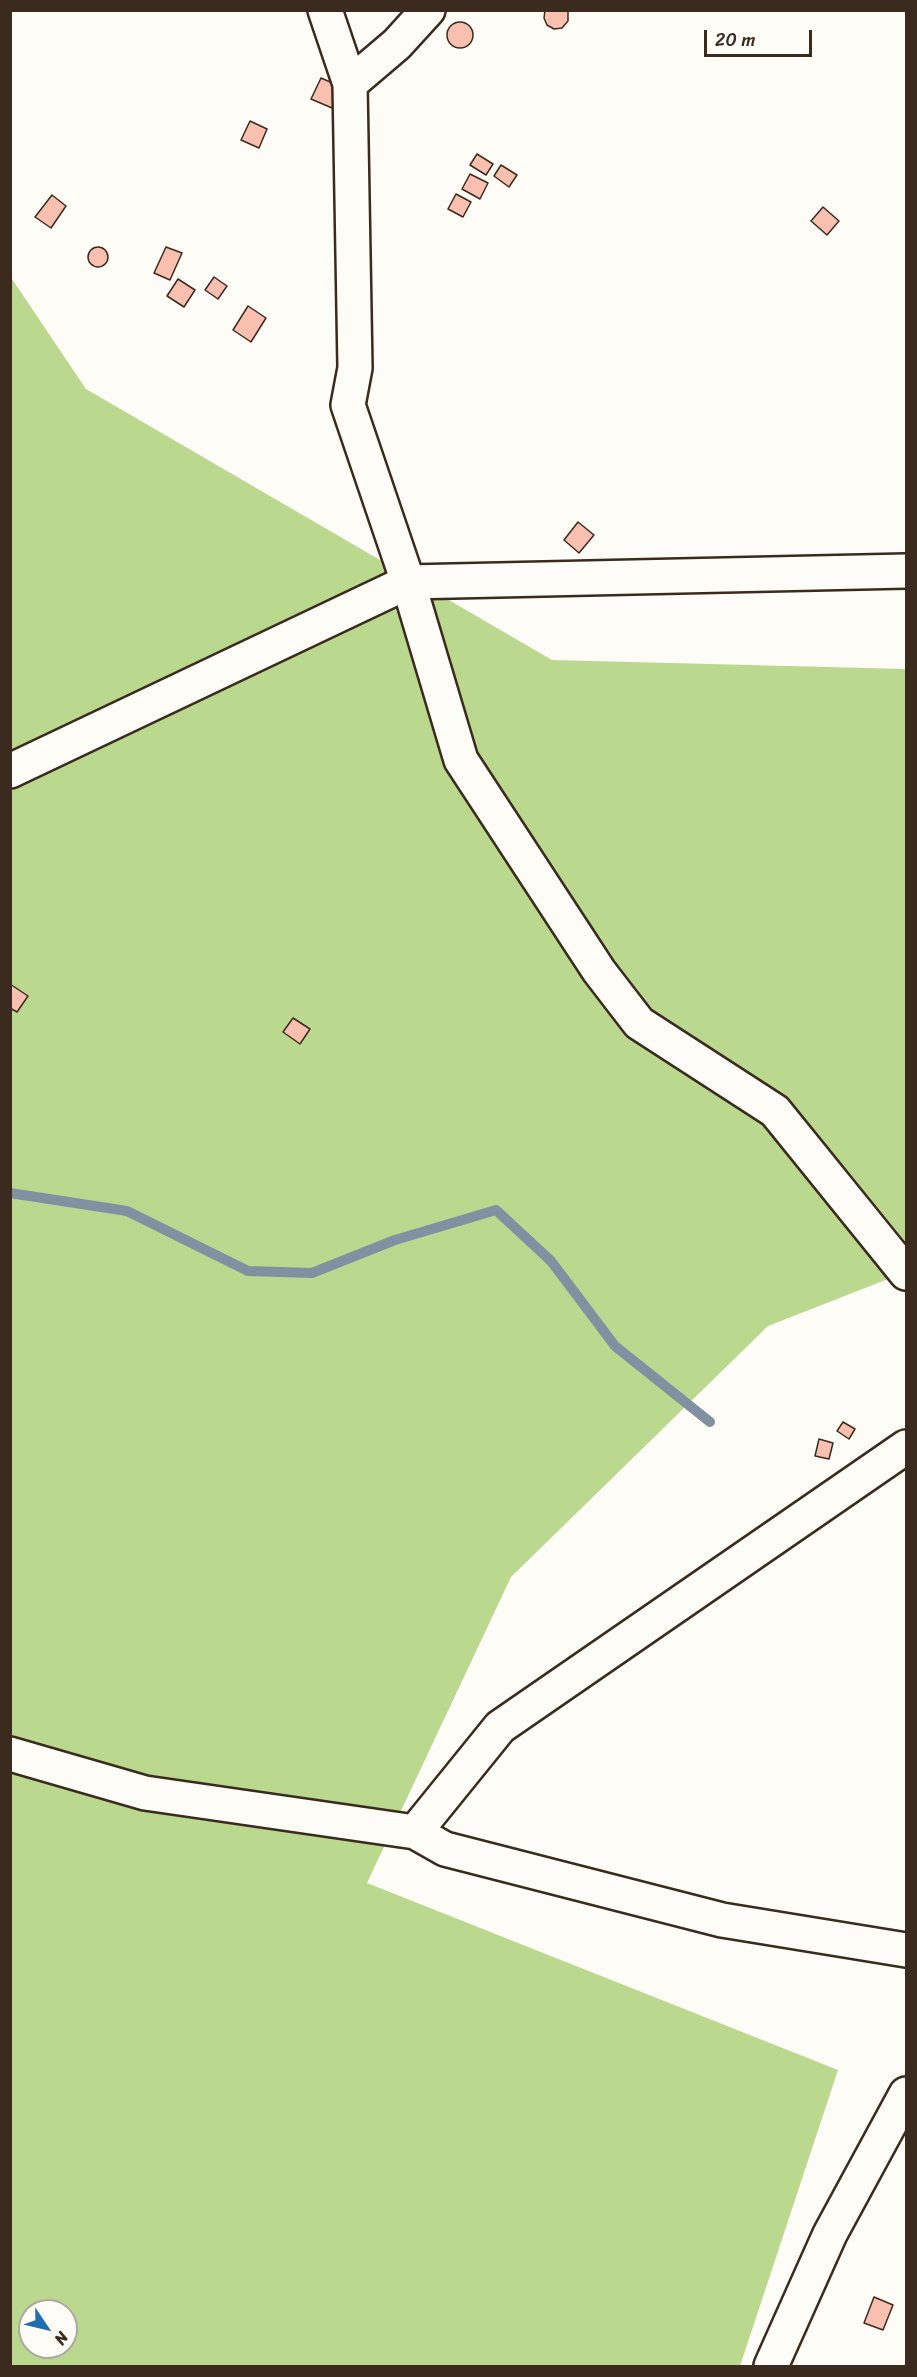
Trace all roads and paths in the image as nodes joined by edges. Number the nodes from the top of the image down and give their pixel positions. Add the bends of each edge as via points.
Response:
1 (325, 10) edge
2 (428, 10) edge
3 (350, 84) junction
4 (906, 571) edge
5 (408, 582) junction
6 (10, 771) edge
7 (906, 1273) edge
8 (906, 1447) edge
9 (10, 1754) edge
10 (415, 1832) junction
11 (906, 1950) edge
12 (906, 2094) edge
13 (771, 2367) edge

1 - 3 street
2 - 3 street via 397,44
3 - 5 street via 355,368 348,405
4 - 5 street
5 - 6 street
5 - 7 street via 461,760 598,971 639,1023 775,1111
8 - 10 street via 500,1727
9 - 10 street via 145,1793
10 - 11 street via 445,1849 722,1920
12 - 13 street via 830,2234

